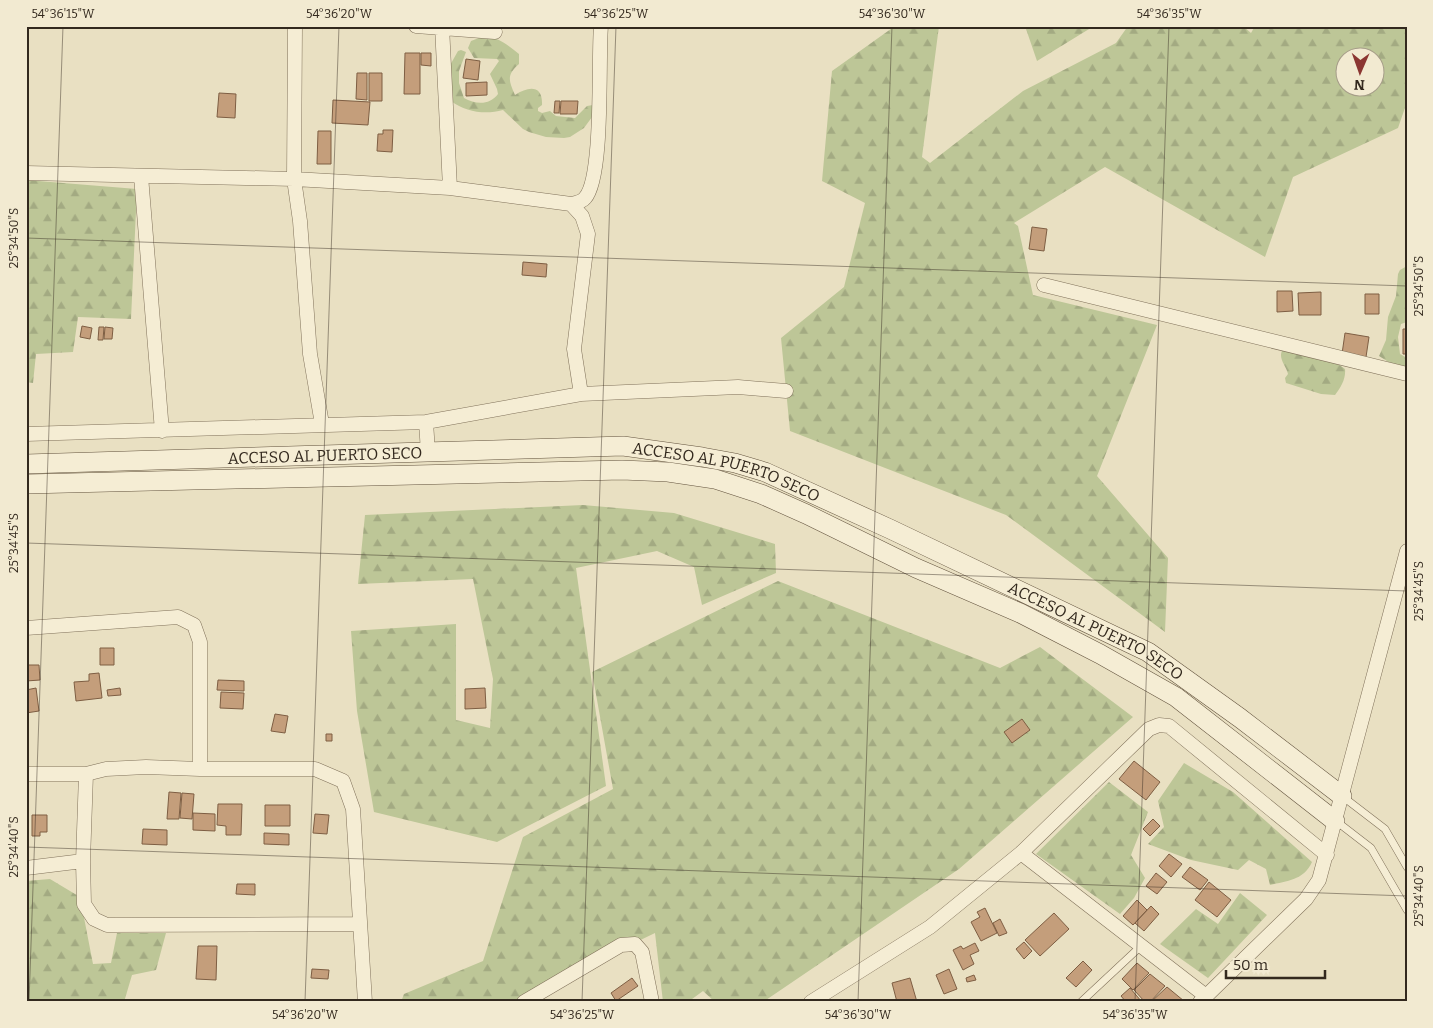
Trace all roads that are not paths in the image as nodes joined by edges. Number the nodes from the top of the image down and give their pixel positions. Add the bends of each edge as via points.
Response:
1 (295, 26) edge
2 (416, 26) edge
3 (601, 26) edge
4 (442, 27) edge
5 (495, 32) dead end
6 (26, 173) edge
7 (141, 176) junction
8 (294, 179) junction
9 (450, 188) junction
10 (571, 204) junction
11 (1044, 285) dead end
12 (1407, 374) edge
13 (786, 391) dead end
14 (582, 394) junction
15 (426, 422) junction
16 (322, 424) junction
17 (162, 431) junction
18 (26, 434) edge
19 (428, 452) junction
20 (26, 464) edge
21 (26, 484) edge
22 (1407, 551) edge
23 (26, 628) edge
24 (200, 769) junction
25 (26, 774) edge
26 (86, 774) junction
27 (1342, 796) junction
28 (1336, 821) junction
29 (1021, 853) junction
30 (1327, 855) junction
31 (83, 861) junction
32 (1407, 867) edge
33 (26, 868) edge
34 (1407, 910) edge
35 (359, 924) junction
36 (1141, 946) junction
37 (1203, 999) edge
38 (365, 1002) edge
39 (524, 1002) edge
40 (652, 1002) edge
41 (811, 1002) edge
42 (1081, 1002) edge

1 - 8 street
2 - 4 street
3 - 10 street via 594,173 584,200
4 - 5 street
4 - 9 street
6 - 7 street
7 - 8 street
7 - 17 street
8 - 9 street
8 - 16 street via 310,354
9 - 10 street
10 - 14 street via 582,216 588,234 574,349
11 - 12 street
13 - 14 street via 738,387
14 - 15 street
15 - 16 street
15 - 19 street
16 - 17 street
17 - 18 street
19 - 20 main road, ACCESO AL PUERTO SECO
19 - 27 main road, ACCESO AL PUERTO SECO via 623,446 702,457 765,472 1148,652
21 - 28 main road, ACCESO AL PUERTO SECO via 622,470 715,479 761,494 806,514 1100,654 1176,697
22 - 27 street
23 - 24 street via 178,617 194,625 200,642
24 - 26 street via 106,769
24 - 35 street via 315,769 343,781 353,809
25 - 26 street
26 - 31 street
27 - 28 street
27 - 32 lane via 1384,828
28 - 30 street
28 - 34 lane via 1371,848
29 - 30 street via 1149,729 1159,724 1169,726
29 - 36 street
29 - 41 street via 930,927
30 - 37 street via 1319,880 1306,899
31 - 33 street
31 - 35 street via 84,904 94,919 107,925
35 - 38 street
36 - 37 street
36 - 42 lane
39 - 40 street via 621,945 634,944 642,952

